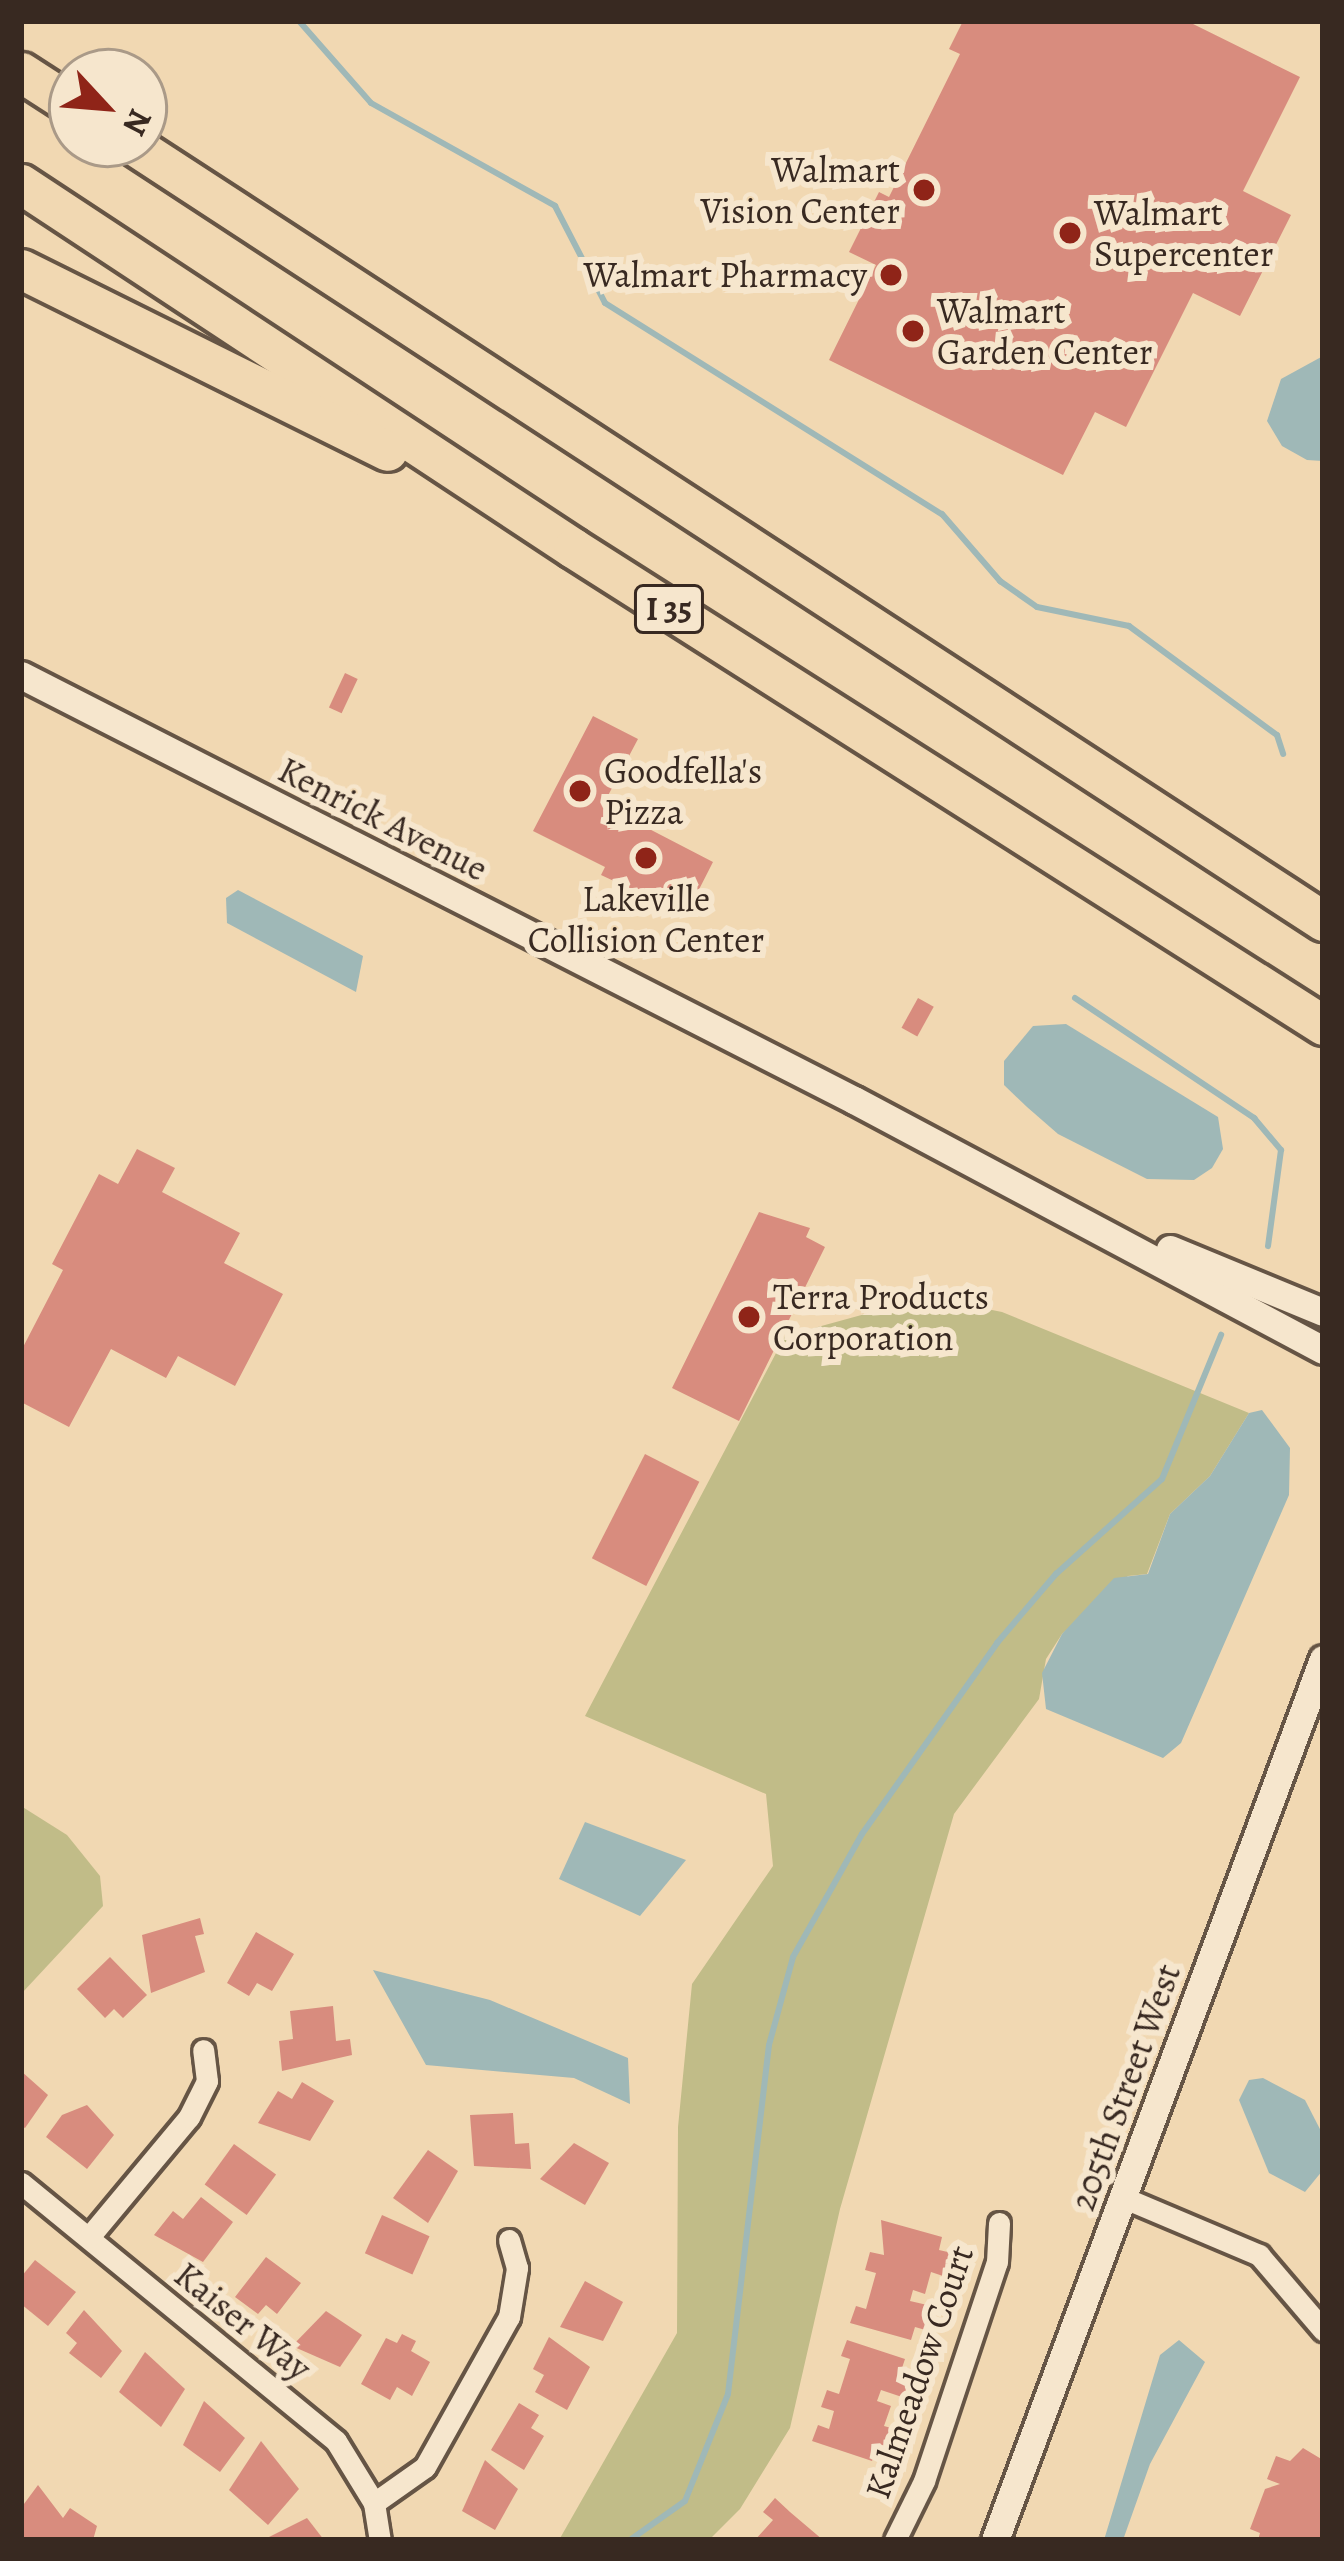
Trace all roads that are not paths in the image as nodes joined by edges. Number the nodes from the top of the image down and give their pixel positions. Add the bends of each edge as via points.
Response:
1 (21, 72) edge
2 (48, 89) edge
3 (168, 167) edge
4 (21, 184) edge
5 (21, 269) edge
6 (573, 548) junction
7 (21, 675) edge
8 (1323, 921) edge
9 (1323, 1025) edge
10 (1033, 1193) junction
11 (1323, 1312) edge
12 (1323, 1350) edge
13 (1323, 1659) edge
14 (203, 2050) dead end
15 (21, 2183) edge
16 (1122, 2197) junction
17 (999, 2223) dead end
18 (89, 2237) junction
19 (508, 2240) dead end
20 (1323, 2330) edge
21 (374, 2503) junction
22 (380, 2540) edge
23 (895, 2540) edge
24 (995, 2540) edge

1 - 2 highway
3 - 8 highway, I 35
4 - 6 highway, I 35
5 - 6 highway
6 - 9 highway, I 35
7 - 10 street, Kenrick Avenue
10 - 11 street, Kenrick Avenue
10 - 12 street, Kenrick Avenue
13 - 16 street, 205th Street West
14 - 18 street via 207,2081 189,2116
15 - 18 street, Kaiser Way
16 - 20 street via 1259,2255
16 - 24 street, 205th Street West
17 - 23 street, Kalmeadow Court via 990,2284 924,2481
18 - 21 street, Kaiser Way via 336,2441
19 - 21 street via 517,2267 509,2317 425,2467
21 - 22 street, Kaiser Way

